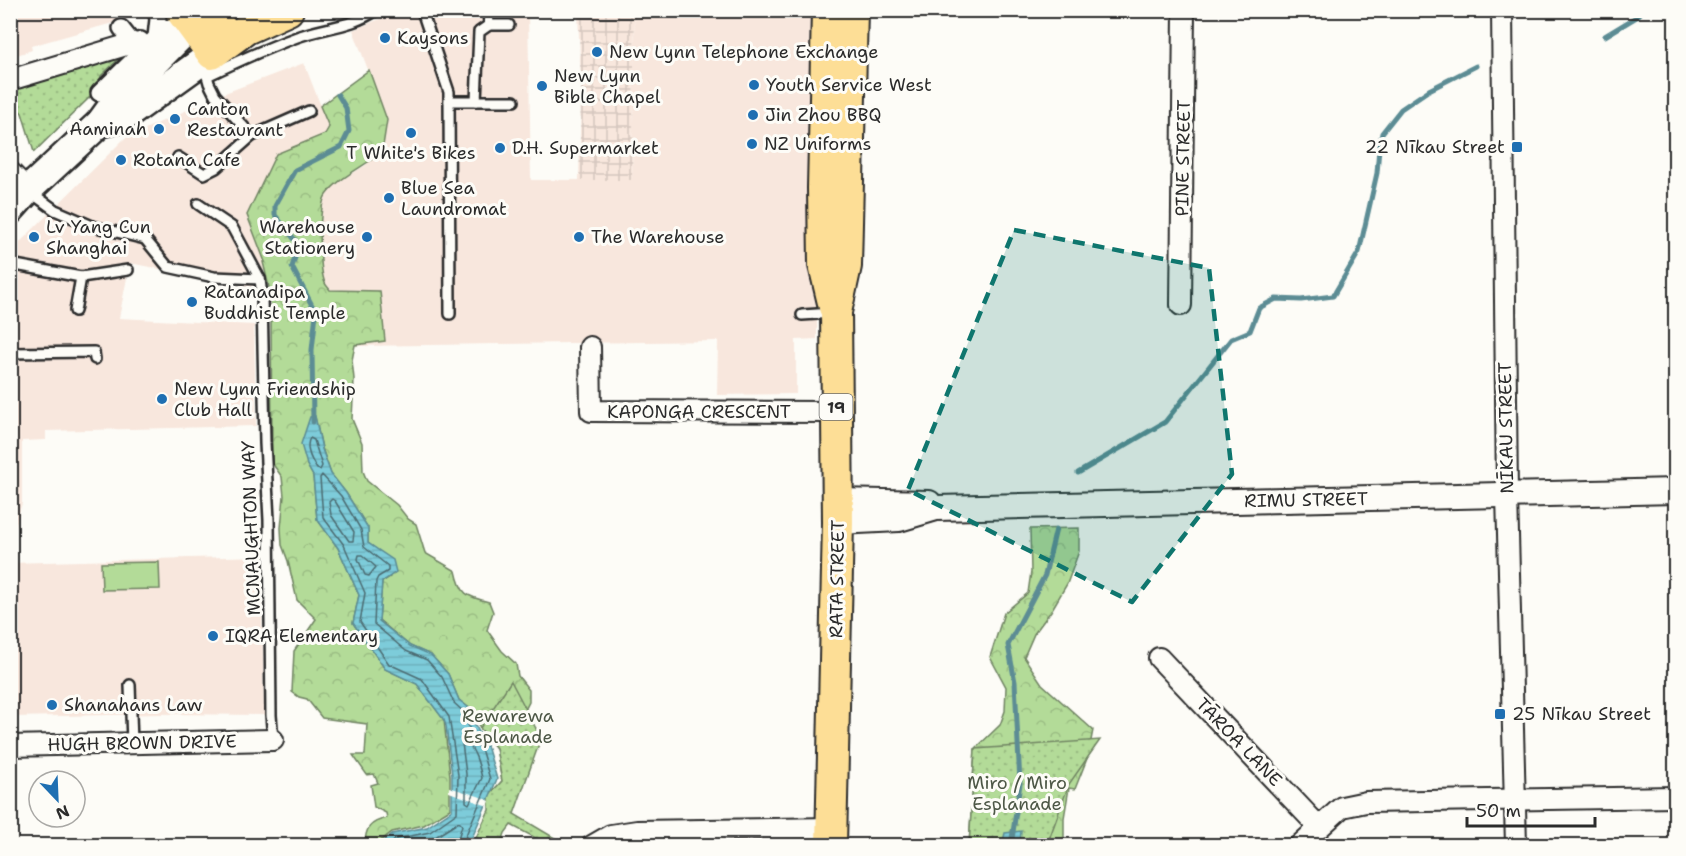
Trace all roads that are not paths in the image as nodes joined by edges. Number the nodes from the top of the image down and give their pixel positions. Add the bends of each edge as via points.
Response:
1 (156, 10) edge
2 (288, 10) edge
3 (376, 10) edge
4 (488, 10) edge
5 (827, 10) edge
6 (852, 10) edge
7 (1184, 10) edge
8 (1502, 10) edge
9 (421, 12) edge
10 (187, 23) edge
11 (489, 25) junction
12 (509, 25) dead end
13 (127, 35) joint
14 (213, 58) junction
15 (10, 80) edge
16 (99, 93) dead end
17 (449, 101) junction
18 (476, 101) junction
19 (514, 101) dead end
20 (309, 111) dead end
21 (100, 123) junction
22 (252, 136) junction
23 (178, 157) dead end
24 (16, 191) edge
25 (198, 204) dead end
26 (10, 264) edge
27 (128, 270) dead end
28 (81, 278) junction
29 (260, 279) junction
30 (1181, 305) dead end
31 (75, 311) dead end
32 (836, 312) junction
33 (450, 314) dead end
34 (802, 315) dead end
35 (590, 347) dead end
36 (10, 353) edge
37 (94, 359) dead end
38 (836, 412) junction
39 (1676, 491) edge
40 (1507, 495) junction
41 (838, 512) junction
42 (1159, 658) dead end
43 (130, 685) dead end
44 (273, 740) joint
45 (132, 743) junction
46 (10, 746) edge
47 (1676, 797) edge
48 (1515, 800) junction
49 (1319, 827) junction
50 (832, 837) edge
51 (592, 846) edge
52 (1299, 846) edge
53 (1516, 846) edge

1 - 10 street via 158,19
2 - 14 main road via 246,29
3 - 14 lane via 342,26
4 - 11 lane
5 - 32 main road, RATA STREET / 19 via 818,190 824,265
6 - 32 main road, RATA STREET / 19 via 846,266
7 - 30 street, PINE STREET
8 - 40 street, NĪKAU STREET
9 - 17 lane
10 - 13 street
10 - 14 main road
10 - 16 street
10 - 21 main road via 181,36 116,101
11 - 12 lane
11 - 18 lane via 479,32
13 - 15 street
14 - 21 main road via 123,118
14 - 22 lane via 216,95
17 - 18 lane
17 - 33 lane
18 - 19 lane
20 - 22 lane
21 - 24 main road
22 - 23 lane via 204,174
24 - 29 lane via 92,226 145,239 168,267 214,277
25 - 29 lane via 232,228
26 - 28 lane
27 - 28 lane
28 - 31 lane
29 - 44 lane, MCNAUGHTON WAY
32 - 34 lane
32 - 38 main road, RATA STREET / 19
35 - 38 street, KAPONGA CRESCENT via 591,411
36 - 37 lane via 94,352
38 - 41 main road, RATA STREET / 19
39 - 40 street, RIMU STREET
40 - 41 street, RIMU STREET via 936,508 930,503
40 - 48 street, NĪKAU STREET
41 - 50 main road, RATA STREET / 19
42 - 49 street, TĀROA LANE
43 - 45 lane
44 - 45 street, HUGH BROWN DRIVE
45 - 46 street, HUGH BROWN DRIVE
47 - 48 street
48 - 49 street via 1366,802 1342,807
48 - 53 street, NĪKAU STREET
49 - 52 street
50 - 51 street via 637,831 611,835

